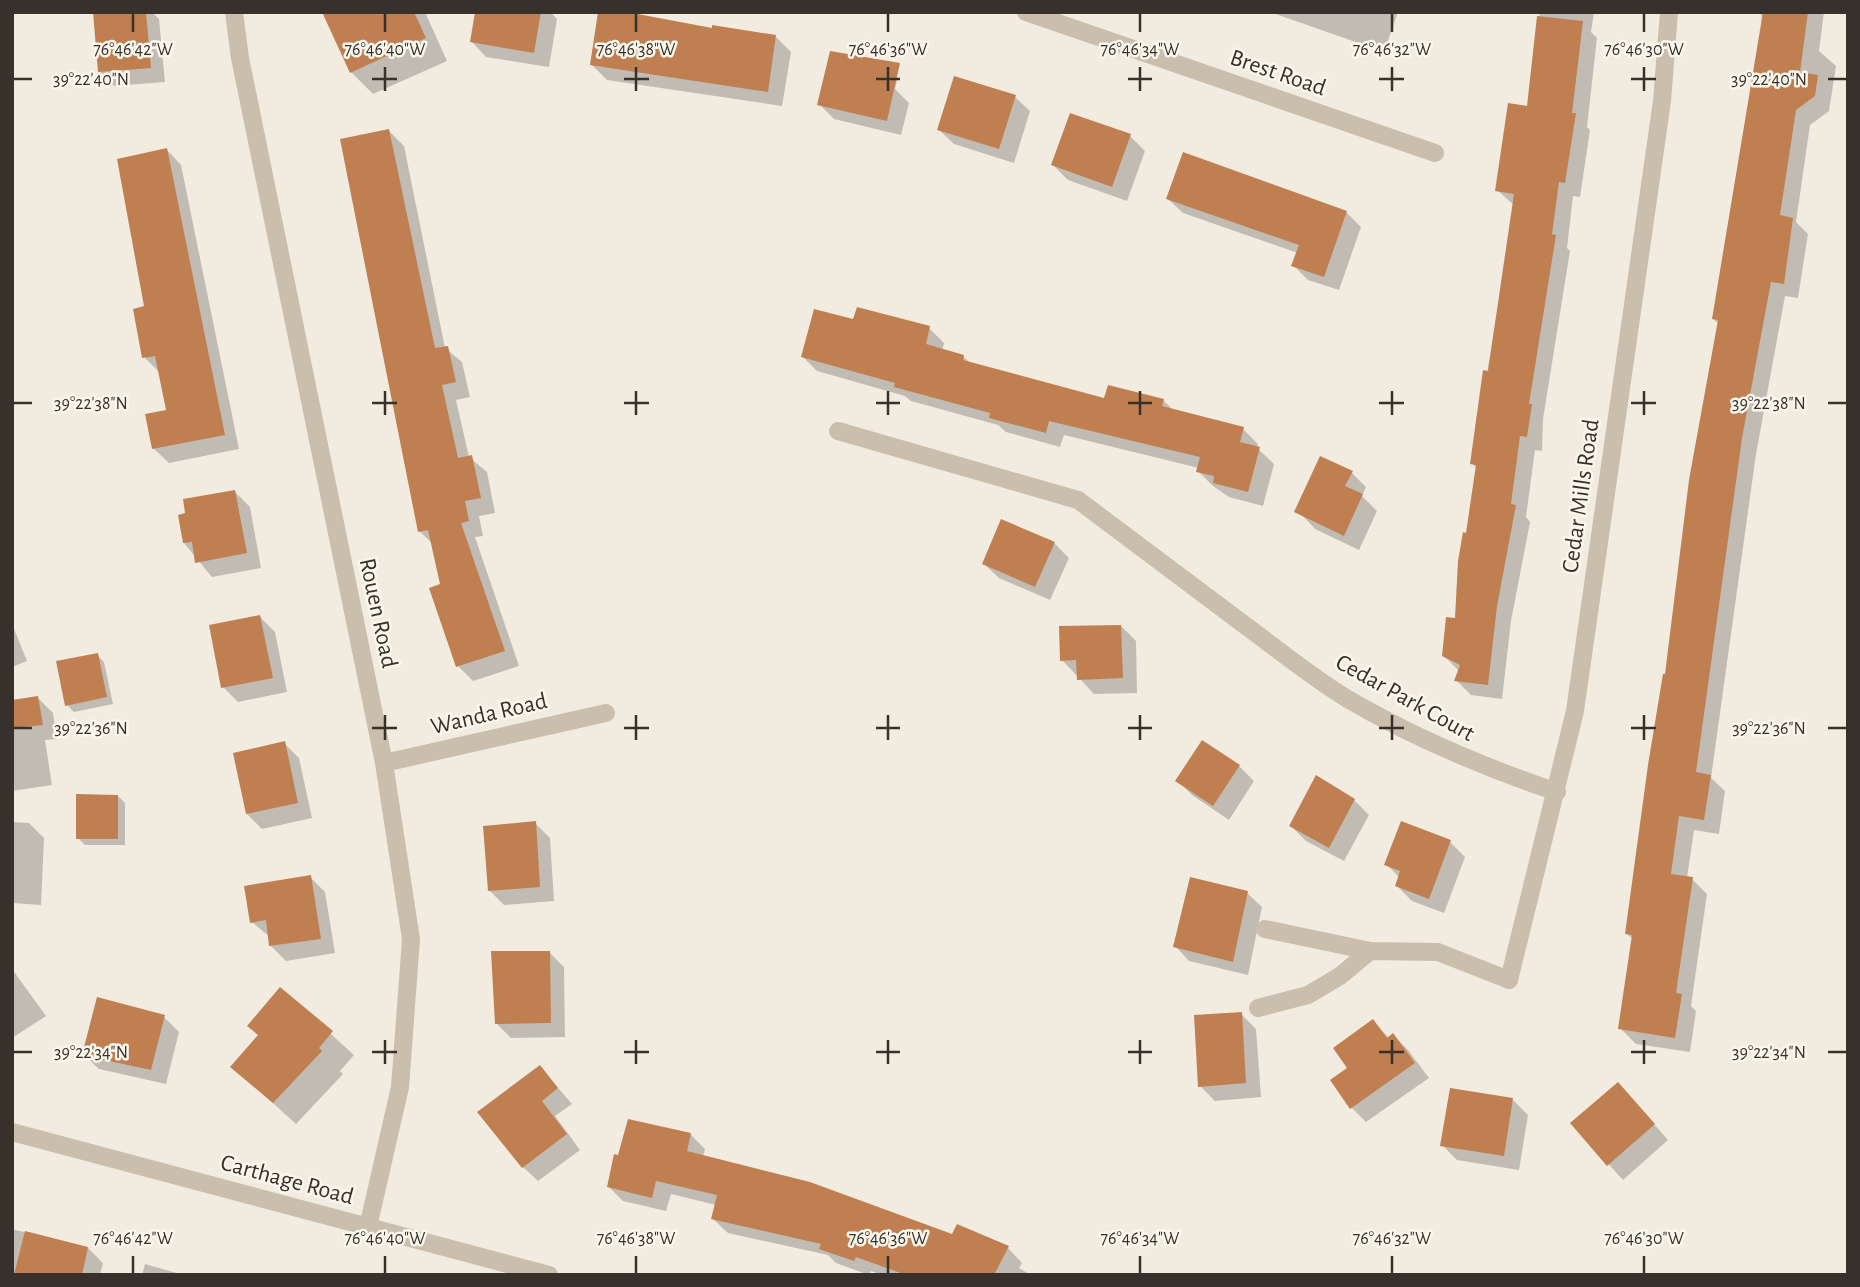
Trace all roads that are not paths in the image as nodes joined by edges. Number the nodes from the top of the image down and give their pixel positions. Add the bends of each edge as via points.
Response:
1 (234, 12) edge
2 (1026, 12) edge
3 (1670, 12) edge
4 (1435, 153) dead end
5 (838, 431) dead end
6 (606, 713) dead end
7 (384, 763) junction
8 (1556, 792) junction
9 (1265, 929) dead end
10 (1370, 951) junction
11 (1258, 1008) dead end
12 (12, 1132) edge
13 (368, 1227) junction
14 (549, 1275) edge

1 - 7 street, Rouen Road
2 - 4 street, Brest Road
3 - 8 street, Cedar Mills Road via 1662,101 1575,711
5 - 8 street, Cedar Park Court via 1078,500 1343,696 1413,736 1477,765
6 - 7 street, Wanda Road
7 - 13 street, Rouen Road via 411,939 400,1087
8 - 10 street, Cedar Mills Road via 1509,980 1438,952
9 - 10 street
10 - 11 street via 1308,995
12 - 13 street, Carthage Road
13 - 14 street, Carthage Road

